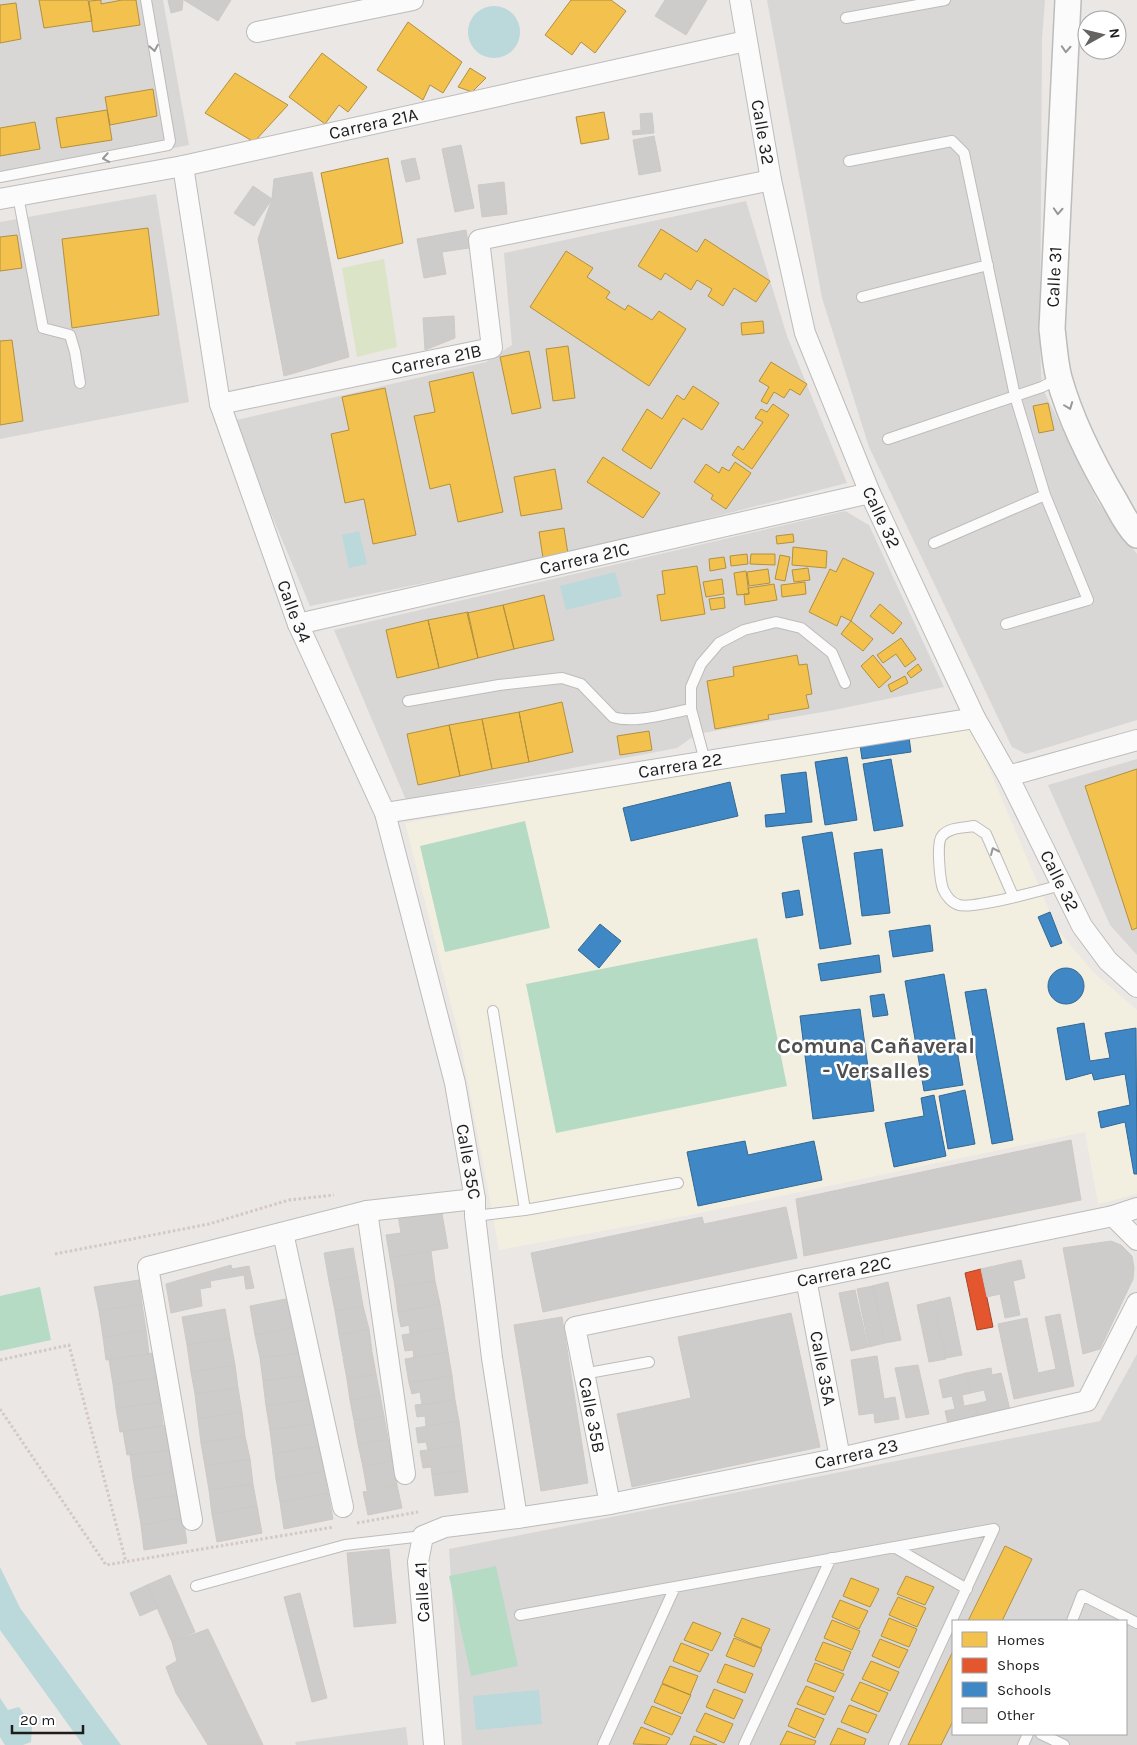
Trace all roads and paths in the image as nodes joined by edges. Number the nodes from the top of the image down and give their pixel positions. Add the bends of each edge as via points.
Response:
1 (146, 0) edge
2 (740, 0) edge
3 (945, 0) edge
4 (1068, 0) edge
5 (402, 1) edge
6 (846, 18) dead end
7 (257, 32) dead end
8 (746, 41) junction
9 (849, 161) dead end
10 (183, 166) junction
11 (0, 177) edge
12 (771, 180) junction
13 (9, 198) edge
14 (988, 265) junction
15 (862, 297) dead end
16 (1059, 378) junction
17 (80, 382) dead end
18 (1015, 396) junction
19 (220, 404) junction
20 (888, 439) dead end
21 (870, 493) junction
22 (1045, 495) junction
23 (1137, 535) edge
24 (934, 543) dead end
25 (298, 624) junction
26 (1006, 624) dead end
27 (845, 683) dead end
28 (408, 701) dead end
29 (691, 709) junction
30 (974, 718) junction
31 (1137, 740) edge
32 (705, 761) junction
33 (1008, 776) junction
34 (385, 813) junction
35 (1061, 885) junction
36 (1013, 896) junction
37 (1137, 987) edge
38 (493, 1011) dead end
39 (678, 1183) dead end
40 (342, 1194) dead end
41 (475, 1208) junction
42 (1137, 1208) edge
43 (525, 1210) junction
44 (367, 1211) junction
45 (1113, 1216) junction
46 (284, 1233) junction
47 (1137, 1240) edge
48 (55, 1254) dead end
49 (806, 1279) junction
50 (1137, 1303) edge
51 (575, 1327) joint
52 (0, 1360) edge
53 (649, 1362) dead end
54 (583, 1374) junction
55 (840, 1458) junction
56 (405, 1474) dead end
57 (610, 1504) junction
58 (343, 1507) dead end
59 (517, 1518) junction
60 (192, 1520) dead end
61 (423, 1536) junction
62 (894, 1547) junction
63 (831, 1558) junction
64 (126, 1562) dead end
65 (196, 1586) dead end
66 (675, 1587) junction
67 (967, 1589) junction
68 (520, 1615) dead end
69 (952, 1620) edge
70 (1072, 1620) edge
71 (952, 1621) edge
72 (1137, 1623) edge
73 (1043, 1735) edge
74 (434, 1745) edge
75 (603, 1745) edge
76 (744, 1745) edge
77 (894, 1745) edge
78 (1064, 1745) edge

1 -> 11 lane via 170,141 168,145
2 - 8 street, Calle 32
3 - 6 lane
4 -> 16 street, Calle 31 via 1052,329
5 - 7 street
8 - 10 street, Carrera 21A
8 - 12 street, Calle 32
9 - 14 lane via 952,141 964,154
10 - 13 street, Carrera 21A
10 - 19 street
12 - 19 street, Carrera 21B via 479,240 492,348
12 - 21 street, Calle 32 via 805,334
13 - 17 lane via 43,328 70,334
14 - 15 lane
14 - 18 lane
16 - 18 lane
16 -> 23 street, Calle 31 via 1087,449 1131,530
18 - 20 lane
18 - 22 lane
19 - 25 street, Calle 34
21 - 25 street, Carrera 21C
21 - 30 street, Calle 32
22 - 24 lane
22 - 26 lane via 1088,600
25 - 34 street, Calle 34
27 - 29 lane via 832,653 801,628 776,622 744,630 719,643 701,664 691,687
28 - 29 lane via 562,678 581,684 613,717 629,720
29 - 32 lane
30 - 32 street, Carrera 22
30 - 33 street, Calle 32
31 - 33 street
32 - 34 street, Carrera 22
33 - 35 street, Calle 32
34 - 41 street, Calle 35C via 455,1083
35 - 36 lane
35 - 37 street, Calle 32 via 1082,926 1108,961
36 -> 36 lane via 986,834 974,826 952,829 941,836 938,844 943,888 949,899 959,905 973,905
38 - 43 lane
39 - 43 lane
40 - 48 path via 289,1200 208,1224
41 - 43 lane
41 - 44 street
41 - 59 street, Calle 35C via 492,1358
42 - 45 street, Carrera 22C
44 - 46 street
44 - 56 street
45 - 47 street
45 - 49 street, Carrera 22C
46 - 58 street
46 - 60 street via 148,1267
49 - 51 street, Carrera 22C
49 - 55 street, Calle 35A
50 - 55 street, Carrera 23 via 1087,1401
51 - 54 street, Calle 35B
52 - 64 path via 68,1345
53 - 54 lane
54 - 57 street, Calle 35B
55 - 57 street, Carrera 23
57 - 59 street, Carrera 23
59 - 61 street, Calle 41 via 445,1527
61 - 65 lane via 345,1545
61 - 74 street, Calle 41 via 418,1562
62 - 63 lane
62 - 67 lane
62 - 67 lane via 994,1529
63 - 66 lane
63 - 76 lane
66 - 68 lane
66 - 75 lane
67 - 69 lane
70 - 72 lane via 1082,1595
71 - 77 lane
73 - 78 lane

